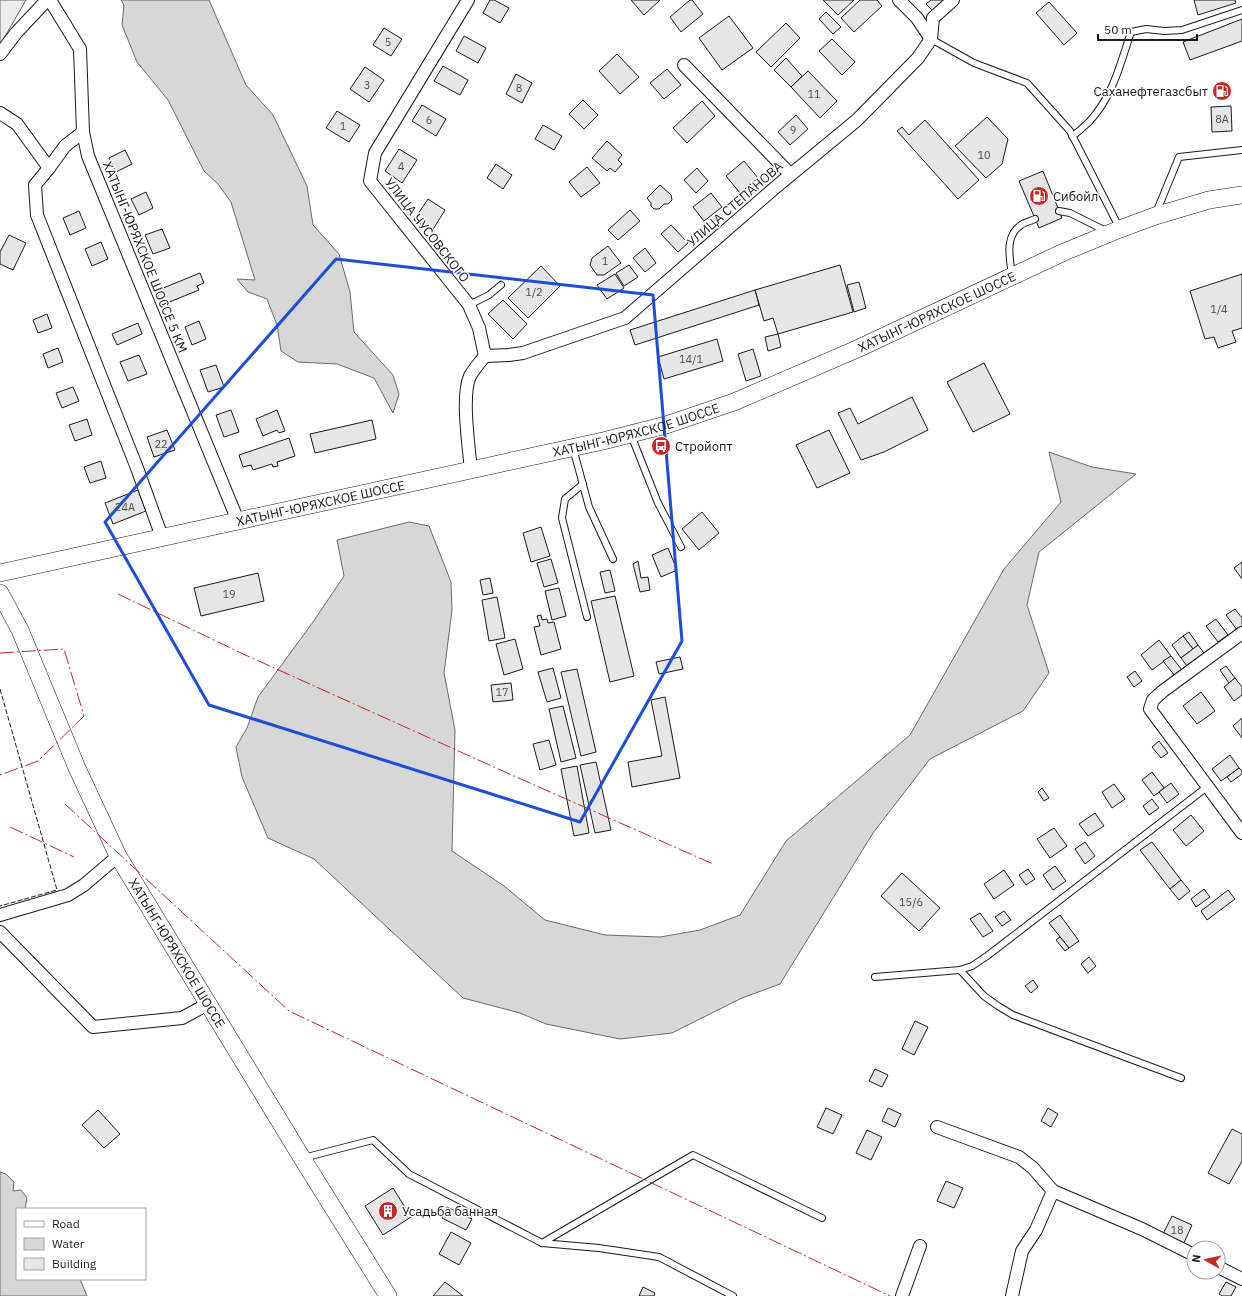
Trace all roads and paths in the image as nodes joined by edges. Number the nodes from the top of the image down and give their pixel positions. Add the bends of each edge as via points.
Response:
1 (49, 0) edge
2 (468, 0) edge
3 (900, 0) edge
4 (953, 0) edge
5 (1242, 10) edge
6 (931, 39) junction
7 (0, 54) edge
8 (684, 65) dead end
9 (0, 113) edge
10 (83, 132) junction
11 (1072, 136) junction
12 (1242, 150) edge
13 (50, 168) junction
14 (790, 174) junction
15 (1242, 195) edge
16 (1060, 211) dead end
17 (1155, 216) junction
18 (1035, 219) dead end
19 (1114, 231) junction
20 (1012, 277) junction
21 (501, 284) dead end
22 (468, 305) junction
23 (485, 356) junction
24 (630, 434) junction
25 (573, 448) junction
26 (471, 470) junction
27 (583, 484) junction
28 (238, 521) junction
29 (162, 538) junction
30 (681, 547) dead end
31 (613, 559) dead end
32 (0, 573) edge
33 (0, 593) edge
34 (587, 617) dead end
35 (1242, 633) edge
36 (1207, 787) junction
37 (1242, 833) edge
38 (118, 856) junction
39 (0, 914) edge
40 (0, 932) edge
41 (960, 970) junction
42 (875, 977) dead end
43 (208, 1004) junction
44 (1181, 1078) dead end
45 (937, 1126) dead end
46 (302, 1158) junction
47 (1053, 1191) junction
48 (822, 1218) dead end
49 (542, 1243) junction
50 (920, 1246) dead end
51 (1186, 1251) edge
52 (1226, 1271) edge
53 (1242, 1279) edge
54 (388, 1296) edge
55 (733, 1296) edge
56 (902, 1296) edge
57 (1012, 1296) edge

1 - 7 street via 16,33
1 - 10 street, ХАТЫНГ-ЮРЯХСКОЕ ШОССЕ 5 КМ via 80,49
2 - 22 street, УЛИЦА ЧУСОВСКОГО via 375,153 370,181
3 - 6 street via 917,18
4 - 6 street, УЛИЦА СТЕПАНОВА via 933,18
5 - 11 lane via 1182,30 1146,29 1131,32 1109,95 1095,115
6 - 11 lane via 974,63 1027,83
6 - 14 street, УЛИЦА СТЕПАНОВА via 918,58 857,120
8 - 14 street
9 - 13 street via 17,124
10 - 13 street via 65,146
10 - 28 street, ХАТЫНГ-ЮРЯХСКОЕ ШОССЕ 5 КМ via 88,156
11 - 19 lane
12 - 17 lane via 1179,157
13 - 29 street via 35,185 37,215
14 - 23 street, УЛИЦА СТЕПАНОВА via 625,318 523,353
15 - 17 main road, ХАТЫНГ-ЮРЯХСКОЕ ШОССЕ via 1209,200
16 - 19 lane
17 - 19 main road, ХАТЫНГ-ЮРЯХСКОЕ ШОССЕ
18 - 20 lane via 1014,231 1009,244
19 - 20 main road, ХАТЫНГ-ЮРЯХСКОЕ ШОССЕ
20 - 24 main road, ХАТЫНГ-ЮРЯХСКОЕ ШОССЕ via 857,349 734,402
21 - 22 lane via 489,295
22 - 23 street, УЛИЦА ЧУСОВСКОГО via 479,328
23 - 26 street via 470,377 467,390 466,413
24 - 25 main road, ХАТЫНГ-ЮРЯХСКОЕ ШОССЕ
24 - 30 lane via 658,503
25 - 26 main road, ХАТЫНГ-ЮРЯХСКОЕ ШОССЕ
25 - 27 lane
26 - 28 main road, ХАТЫНГ-ЮРЯХСКОЕ ШОССЕ
27 - 31 lane via 589,507
27 - 34 lane via 565,499 562,518
28 - 29 main road, ХАТЫНГ-ЮРЯХСКОЕ ШОССЕ
29 - 32 main road, ХАТЫНГ-ЮРЯХСКОЕ ШОССЕ
33 - 38 main road, ХАТЫНГ-ЮРЯХСКОЕ ШОССЕ via 20,630 77,768
35 - 36 street via 1163,691 1153,700 1150,708
36 - 37 street
36 - 41 lane via 987,956
38 - 39 street via 68,895
38 - 43 main road, ХАТЫНГ-ЮРЯХСКОЕ ШОССЕ
40 - 43 street via 93,1027 182,1018
41 - 42 lane
41 - 44 lane via 984,996 1013,1015
43 - 46 main road, ХАТЫНГ-ЮРЯХСКОЕ ШОССЕ
45 - 47 street via 1019,1157 1033,1168
46 - 49 lane via 373,1140 410,1174
46 - 54 main road, ХАТЫНГ-ЮРЯХСКОЕ ШОССЕ
47 - 51 street
47 - 57 street via 1036,1230 1022,1251
48 - 49 lane via 693,1155
49 - 55 lane via 659,1257
50 - 56 street
52 - 53 street

